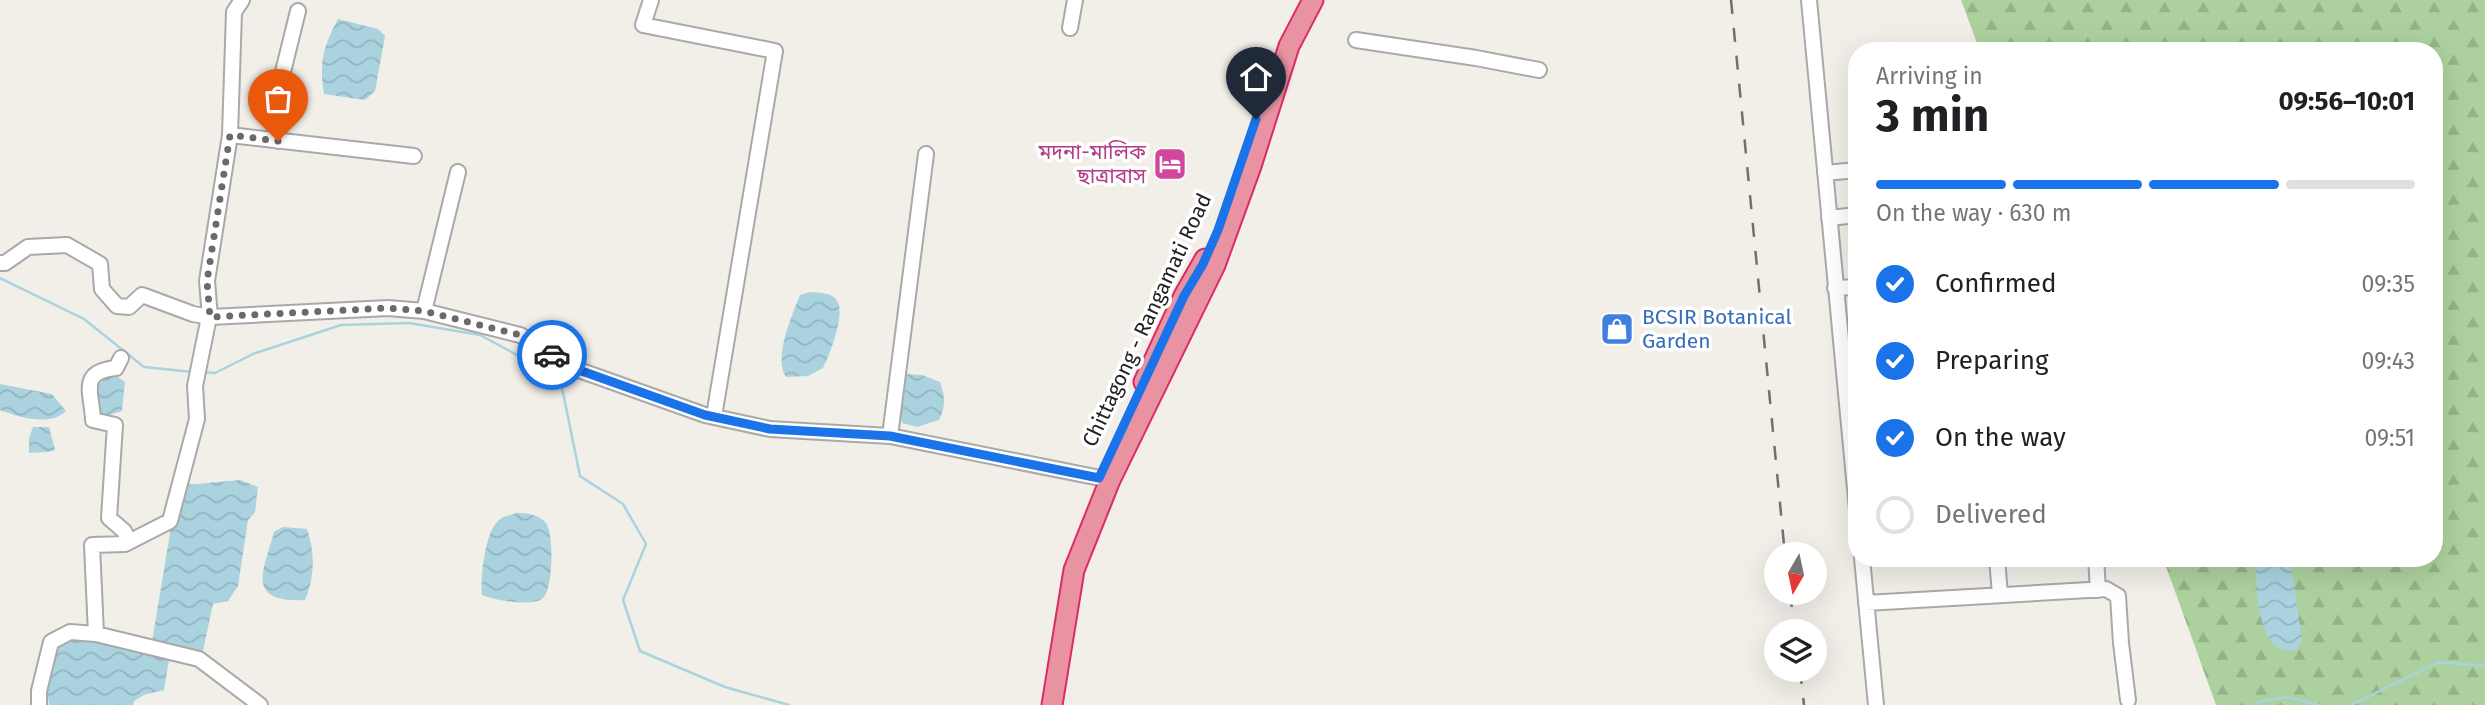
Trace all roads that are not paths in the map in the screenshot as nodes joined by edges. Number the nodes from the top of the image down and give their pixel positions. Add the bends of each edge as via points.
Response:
1 (242, 0) edge
2 (651, 0) edge
3 (1075, 0) edge
4 (1300, 0) edge
5 (1313, 0) edge
6 (1809, 0) edge
7 (298, 11) dead end
8 (1070, 28) dead end
9 (1356, 40) dead end
10 (1539, 70) dead end
11 (230, 135) junction
12 (278, 141) junction
13 (926, 154) dead end
14 (415, 156) dead end
15 (1848, 171) edge
16 (458, 172) dead end
17 (1825, 173) junction
18 (1848, 216) edge
19 (1829, 218) junction
20 (0, 263) edge
21 (1848, 288) edge
22 (1835, 289) junction
23 (424, 311) junction
24 (209, 317) junction
25 (121, 358) dead end
26 (1848, 406) edge
27 (714, 416) junction
28 (890, 436) junction
29 (1105, 479) junction
30 (129, 541) junction
31 (1862, 567) edge
32 (1998, 567) edge
33 (2097, 567) edge
34 (2098, 590) junction
35 (2000, 595) junction
36 (1866, 603) junction
37 (96, 634) junction
38 (2128, 700) dead end
39 (39, 705) edge
40 (260, 705) edge
41 (1046, 705) edge
42 (1052, 705) edge
43 (1876, 705) edge

1 - 11 street via 234,12
2 - 27 street via 643,25 775,51
3 - 8 street
4 - 29 highway, Chittagong - Rangamati Road via 1269,69 1249,144 1218,230 1184,296
5 - 29 highway, Chittagong - Rangamati Road via 1289,46 1215,265
6 - 17 street
7 - 12 street via 278,92
9 - 10 street
11 - 12 street
11 - 24 street via 207,281
12 - 14 street
13 - 28 street
15 - 17 street
16 - 23 street
17 - 19 street
18 - 19 street
19 - 22 street
20 - 24 street via 28,247 67,245 100,264 102,289 117,306 129,307 142,295
21 - 22 street
22 - 26 street
23 - 24 street via 388,308
23 - 27 street via 520,335 576,369
24 - 30 street via 195,386 197,419 170,521
25 - 30 street via 116,368 96,372 89,389 93,420 116,425 109,518
27 - 28 street via 770,429
28 - 29 street
29 - 41 highway, Chittagong - Rangamati Road via 1072,542
29 - 42 highway, Chittagong - Rangamati Road via 1073,570
30 - 37 street via 92,545
31 - 36 street
32 - 35 street
33 - 34 street
34 - 35 street
34 - 38 street via 2118,596
35 - 36 street
36 - 43 street
37 - 39 street via 70,632 51,642
37 - 40 street via 199,659

